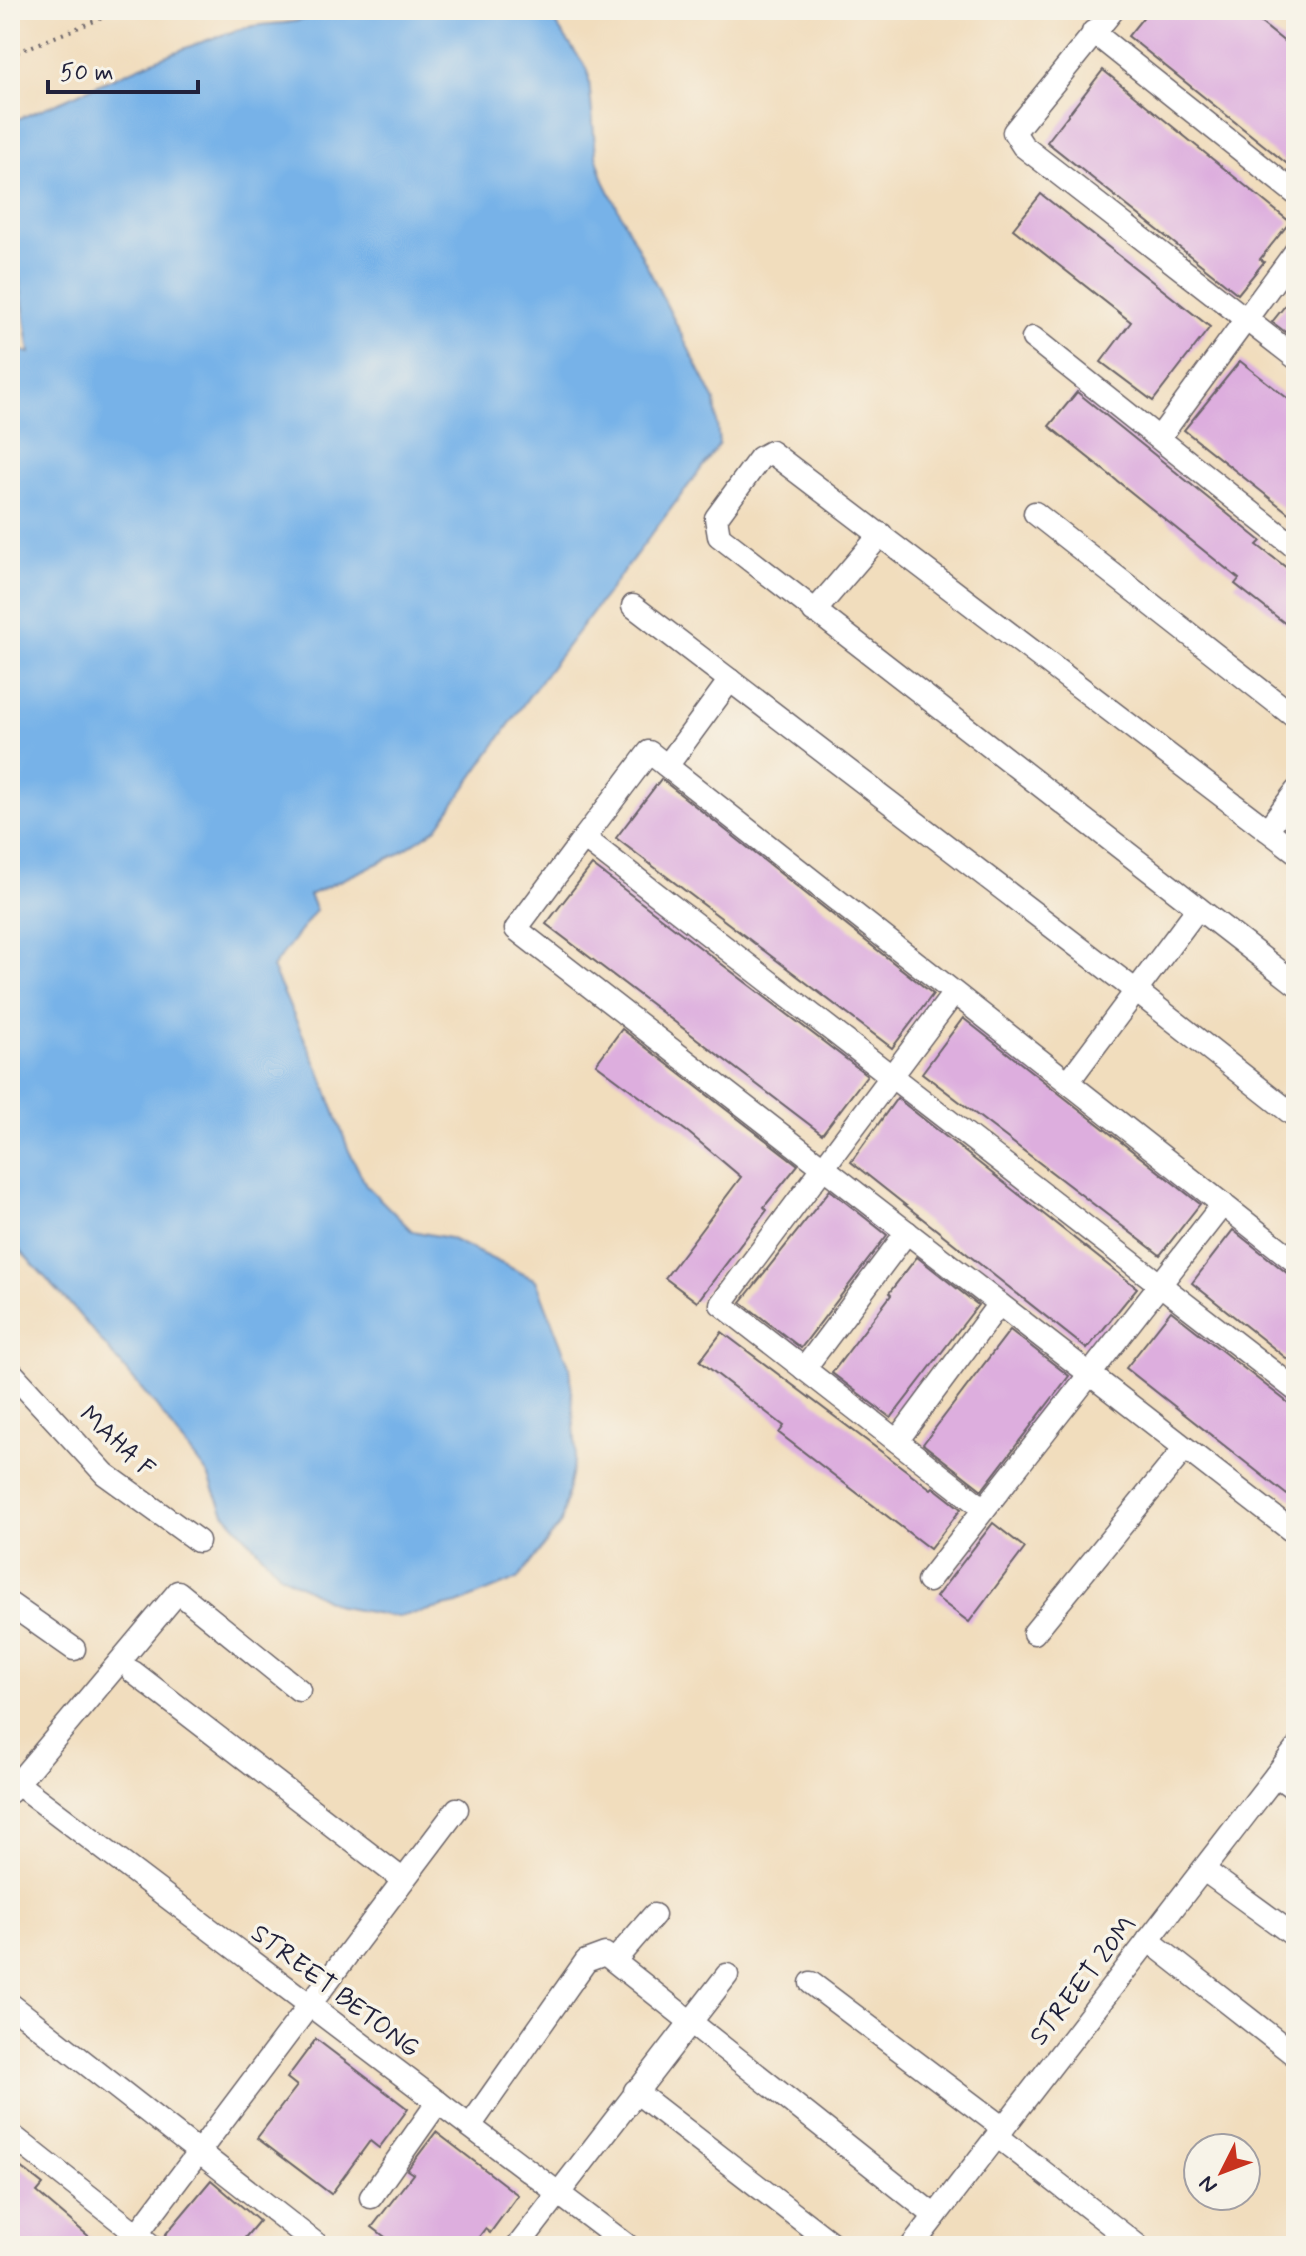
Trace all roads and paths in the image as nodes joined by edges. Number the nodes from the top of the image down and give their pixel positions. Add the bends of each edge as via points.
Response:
1 (122, 10) edge
2 (1113, 10) edge
3 (1093, 32) junction
4 (10, 55) edge
5 (1296, 194) edge
6 (1296, 251) edge
7 (1246, 318) junction
8 (1033, 338) dead end
9 (1296, 358) edge
10 (1159, 438) junction
11 (1035, 513) dead end
12 (881, 534) junction
13 (1296, 548) edge
14 (633, 606) dead end
15 (814, 612) junction
16 (730, 680) junction
17 (1296, 718) edge
18 (667, 766) junction
19 (1296, 791) edge
20 (1267, 830) junction
21 (584, 838) junction
22 (1296, 852) edge
23 (1198, 908) junction
24 (1296, 984) edge
25 (1136, 991) junction
26 (954, 993) junction
27 (891, 1077) junction
28 (1068, 1082) junction
29 (1296, 1117) edge
30 (823, 1167) junction
31 (1223, 1204) junction
32 (907, 1232) junction
33 (1296, 1262) edge
34 (1160, 1285) junction
35 (999, 1304) junction
36 (804, 1369) junction
37 (10, 1371) edge
38 (1090, 1374) junction
39 (1296, 1390) edge
40 (897, 1441) junction
41 (1185, 1448) junction
42 (984, 1509) junction
43 (1296, 1534) edge
44 (198, 1541) dead end
45 (928, 1581) dead end
46 (10, 1604) edge
47 (1034, 1633) dead end
48 (74, 1649) dead end
49 (133, 1672) dead end
50 (299, 1690) dead end
51 (1296, 1749) edge
52 (1276, 1775) junction
53 (12, 1784) edge
54 (1296, 1790) edge
55 (457, 1809) dead end
56 (1204, 1870) junction
57 (403, 1880) junction
58 (654, 1915) dead end
59 (1296, 1937) edge
60 (1148, 1940) junction
61 (615, 1960) junction
62 (727, 1975) dead end
63 (811, 1983) dead end
64 (10, 2004) edge
65 (310, 2005) junction
66 (690, 2023) junction
67 (1296, 2056) edge
68 (635, 2091) junction
69 (438, 2102) junction
70 (470, 2126) junction
71 (1000, 2132) junction
72 (10, 2134) edge
73 (199, 2154) junction
74 (558, 2193) junction
75 (371, 2197) dead end
76 (935, 2216) junction
77 (139, 2242) edge
78 (319, 2246) edge
79 (518, 2246) edge
80 (628, 2246) edge
81 (835, 2246) edge
82 (912, 2246) edge
83 (1138, 2246) edge

1 - 4 path
2 - 3 street
3 - 5 street
3 - 7 street via 1014,132 1023,146
6 - 7 street
7 - 9 street
7 - 10 street
8 - 10 street
10 - 13 street
11 - 17 street
12 - 15 street
12 - 15 street via 771,452 760,458 716,518 719,536
12 - 20 street
14 - 16 street
15 - 23 street
16 - 18 street
16 - 25 street
18 - 21 street via 649,752
18 - 26 street
19 - 20 street
20 - 22 street
21 - 27 street
21 - 30 street via 516,929
23 - 24 street
23 - 25 street
25 - 28 street
25 - 29 street
26 - 27 street
26 - 28 street
27 - 30 street
27 - 34 street
28 - 31 street
30 - 32 street
30 - 36 street via 721,1304
31 - 33 street
31 - 34 street
32 - 35 street
32 - 36 street
34 - 38 street
34 - 39 street
35 - 38 street
35 - 40 street
36 - 40 street
37 - 44 street, MAHA F via 105,1474
38 - 41 street
38 - 42 street
40 - 42 street
41 - 43 street
41 - 47 street
42 - 45 street
46 - 48 street
49 - 57 street
50 - 53 street via 178,1592
51 - 52 street, STREET 20M
52 - 54 street
52 - 56 street, STREET 20M
53 - 65 street, STREET BETONG
55 - 57 street
56 - 59 street
56 - 60 street, STREET 20M
57 - 65 street
58 - 61 street
60 - 67 street
60 - 71 street, STREET 20M
61 - 66 street
61 - 70 street via 605,1954 586,1961
62 - 66 street
63 - 71 street
64 - 73 street
65 - 69 street, STREET BETONG
65 - 73 street
66 - 68 street
66 - 76 street
68 - 74 street
68 - 81 street
69 - 70 street, STREET BETONG
69 - 75 street
70 - 74 street, STREET BETONG
71 - 76 street, STREET 20M
71 - 83 street
72 - 77 street
73 - 77 street
73 - 78 street
74 - 79 street
74 - 80 street, STREET BETONG
76 - 82 street, STREET 20M

